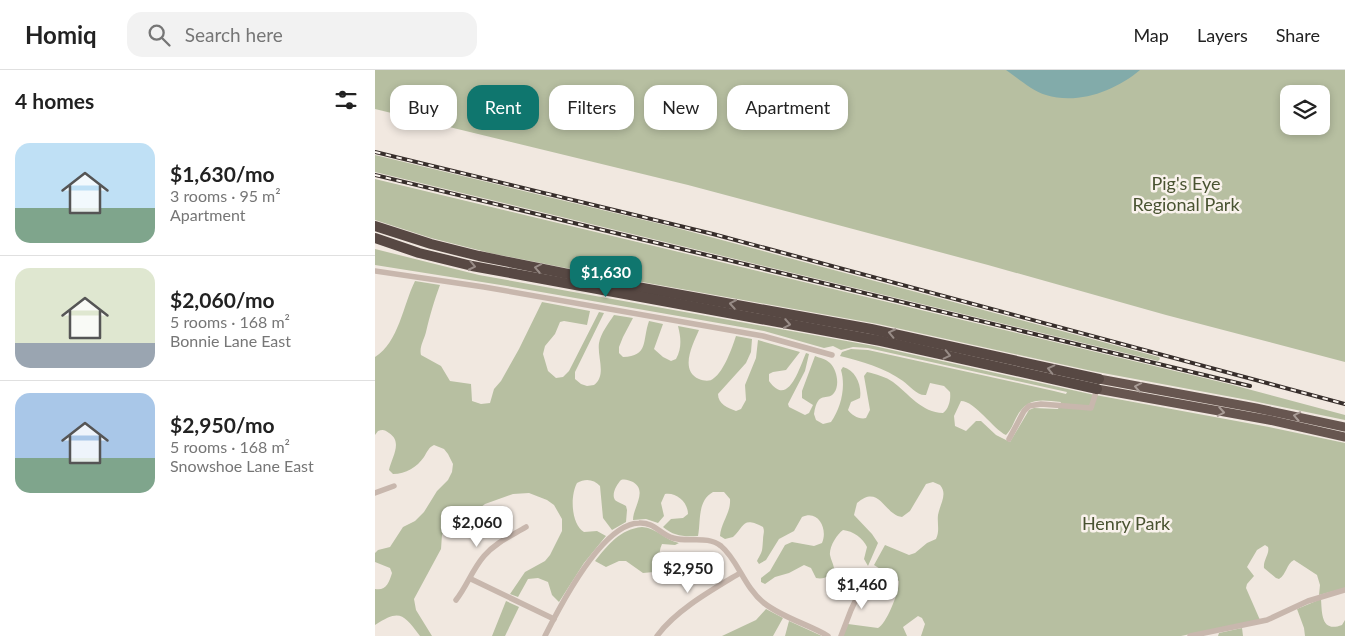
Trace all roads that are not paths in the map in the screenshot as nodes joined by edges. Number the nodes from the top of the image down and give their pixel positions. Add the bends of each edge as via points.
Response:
1 (375, 226) edge
2 (375, 238) edge
3 (375, 246) edge
4 (449, 261) junction
5 (375, 271) edge
6 (832, 355) dead end
7 (1098, 384) junction
8 (1345, 427) edge
9 (1345, 437) edge
10 (1009, 439) dead end
11 (394, 486) dead end
12 (375, 493) edge
13 (526, 527) dead end
14 (740, 573) junction
15 (867, 576) dead end
16 (471, 579) junction
17 (1345, 590) edge
18 (456, 600) dead end
19 (553, 619) junction
20 (545, 636) edge
21 (657, 636) edge
22 (828, 636) edge
23 (841, 636) edge
24 (1190, 636) edge

7 -> 1 highway via 880,330 473,255
2 - 4 highway
3 - 4 highway
4 -> 7 highway
5 - 6 street via 763,336
8 -> 7 highway via 1256,408
7 -> 9 highway
7 - 10 street via 1091,408 1029,406
11 - 12 street
13 - 16 street via 491,548
14 - 19 street via 717,544 708,540 672,538 659,528 636,523 626,526 609,539 586,566
14 - 21 street via 704,595
14 - 22 street via 752,592 767,606
15 - 23 street
16 - 18 street
16 - 19 street
17 - 24 street via 1308,600 1260,622
19 - 20 street

